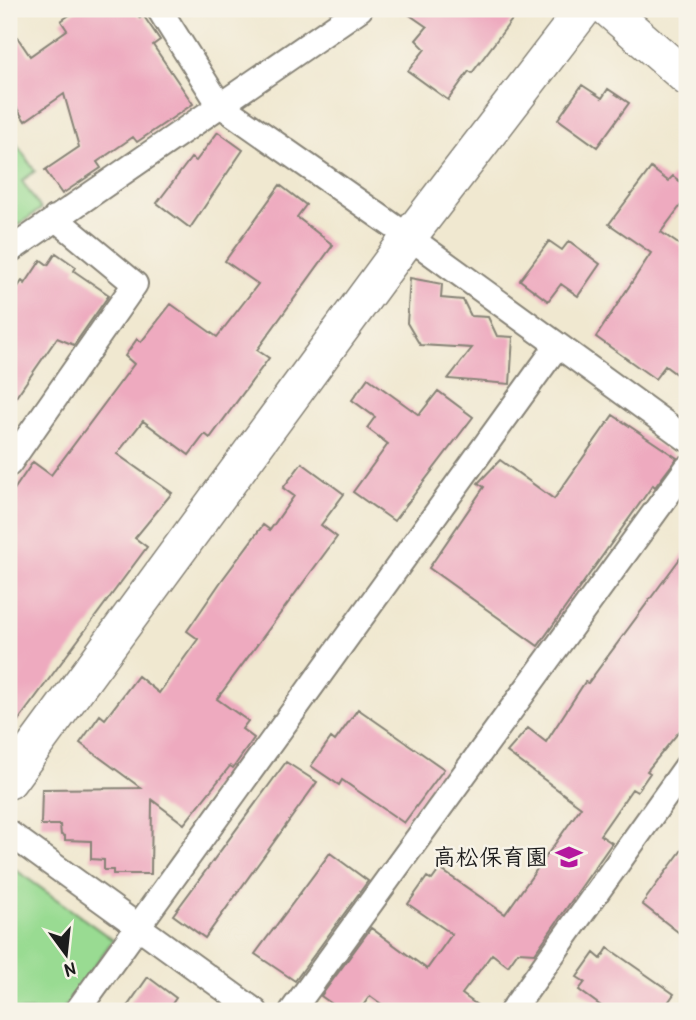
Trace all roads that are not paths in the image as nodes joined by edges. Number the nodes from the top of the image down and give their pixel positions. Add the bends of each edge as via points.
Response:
1 (159, 9) edge
2 (360, 9) edge
3 (584, 9) edge
4 (608, 9) edge
5 (687, 78) edge
6 (219, 104) junction
7 (55, 218) junction
8 (409, 237) junction
9 (9, 251) edge
10 (557, 346) junction
11 (687, 439) edge
12 (9, 464) edge
13 (687, 468) edge
14 (687, 766) edge
15 (9, 780) edge
16 (9, 833) edge
17 (138, 926) junction
18 (77, 1011) edge
19 (256, 1011) edge
20 (292, 1011) edge
21 (512, 1011) edge

1 - 6 street
2 - 6 street
3 - 8 street
4 - 5 street
6 - 7 street
6 - 8 street
7 - 9 street
7 - 12 street via 135,285
8 - 10 street
8 - 15 street
10 - 11 street
10 - 17 street
13 - 20 street
14 - 21 street
16 - 17 street
17 - 18 street
17 - 19 street

